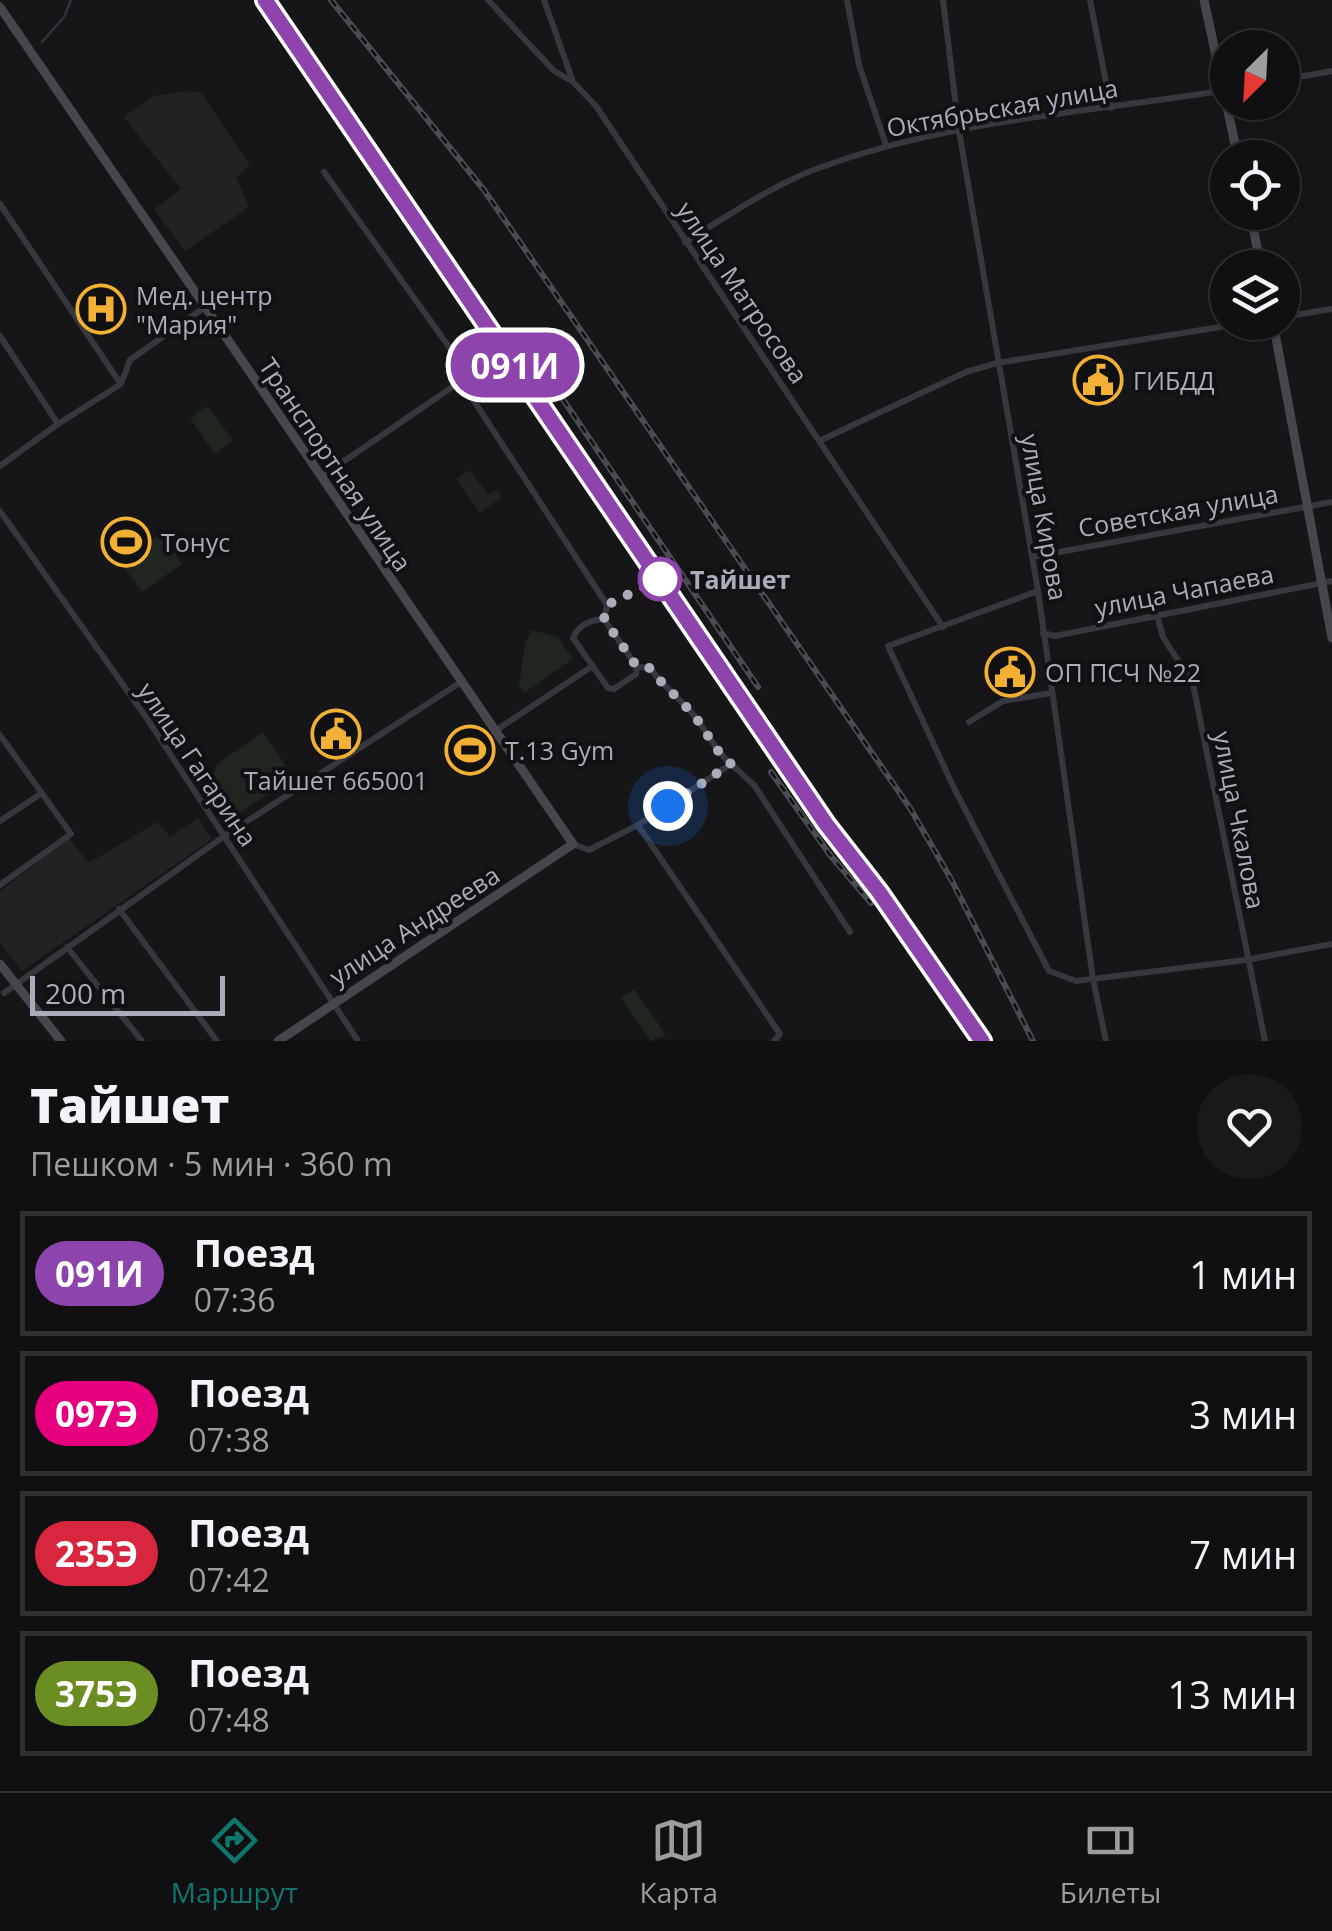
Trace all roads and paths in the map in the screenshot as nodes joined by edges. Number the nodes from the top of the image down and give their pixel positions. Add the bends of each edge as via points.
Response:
1 (488, 0) edge
2 (544, 0) edge
3 (847, 0) edge
4 (942, 0) edge
5 (1090, 0) edge
6 (1204, 0) edge
7 (0, 6) edge
8 (1211, 30) edge
9 (1332, 70) edge
10 (1300, 76) edge
11 (572, 81) junction
12 (1210, 93) edge
13 (1111, 108) junction
14 (960, 131) junction
15 (886, 145) junction
16 (324, 172) dead end
17 (0, 204) edge
18 (685, 242) junction
19 (205, 307) junction
20 (1332, 309) edge
21 (1300, 314) edge
22 (1210, 329) edge
23 (0, 336) edge
24 (1276, 340) edge
25 (997, 363) junction
26 (462, 381) junction
27 (121, 384) junction
28 (58, 424) junction
29 (819, 441) junction
30 (0, 466) edge
31 (321, 477) junction
32 (1332, 502) edge
33 (1308, 507) junction
34 (0, 511) edge
35 (1032, 557) junction
36 (1327, 583) edge
37 (1038, 591) junction
38 (1157, 616) junction
39 (604, 619) junction
40 (943, 627) junction
41 (1043, 633) junction
42 (1332, 638) edge
43 (591, 666) junction
44 (637, 667) junction
45 (461, 682) junction
46 (1052, 692) junction
47 (969, 722) dead end
48 (495, 731) junction
49 (0, 735) edge
50 (731, 764) junction
51 (42, 794) junction
52 (0, 821) edge
53 (638, 825) junction
54 (223, 837) junction
55 (573, 844) junction
56 (0, 886) edge
57 (120, 908) junction
58 (850, 932) dead end
59 (1332, 944) edge
60 (67, 947) junction
61 (1246, 960) junction
62 (0, 964) edge
63 (1094, 980) junction
64 (16, 984) junction
65 (4, 993) dead end
66 (332, 1002) junction
67 (60, 1041) edge
68 (142, 1041) edge
69 (217, 1041) edge
70 (278, 1041) edge
71 (358, 1041) edge
72 (774, 1041) edge
73 (1106, 1041) edge
74 (1265, 1041) edge

1 - 11 street, улица Матросова via 554,71
2 - 11 street
3 - 15 street via 859,65
4 - 14 street, улица Кирова
5 - 13 street
6 - 8 street
7 - 19 street, Транспортная улица
9 - 10 street
11 - 18 street, улица Матросова via 596,106
12 - 13 street, Октябрьская улица
13 - 14 street, Октябрьская улица
14 - 15 street, Октябрьская улица
14 - 25 street, улица Кирова
15 - 18 street, Октябрьская улица via 804,174
16 - 26 street via 452,351
17 - 27 street
18 - 29 street, улица Матросова
19 - 27 street via 130,360
19 - 31 street, Транспортная улица
20 - 21 street
22 - 25 street
23 - 28 street
24 - 33 street
25 - 29 street
25 - 35 street, улица Кирова
26 - 31 street
26 - 39 street via 607,605
27 - 28 street
28 - 30 street
29 - 40 street, улица Матросова
31 - 45 street, Транспортная улица
32 - 33 street, Советская улица
33 - 35 street, Советская улица
33 - 36 street
34 - 54 street, улица Гагарина
35 - 37 street, улица Кирова
36 - 38 street, улица Чапаева
36 - 42 street
37 - 40 street
37 - 41 street, улица Кирова
38 - 41 street, улица Чапаева
38 - 61 street, улица Чкалова via 1162,637 1193,684
39 - 43 street via 593,620 574,638
39 - 44 street
40 - 63 street via 888,646 1042,961 1062,978
41 - 46 street, улица Кирова
43 - 44 street via 608,688 636,674
43 - 48 street
44 - 50 street via 650,668
45 - 48 street, Транспортная улица
45 - 54 street
46 - 47 street via 1003,702
46 - 63 street, улица Кирова
48 - 55 street, Транспортная улица
49 - 51 street
50 - 53 street
50 - 58 street via 754,785
51 - 52 street
51 - 56 street via 71,834
53 - 55 street via 590,850
53 - 72 street via 780,1034
54 - 57 street
54 - 66 street, улица Гагарина
55 - 66 street, улица Андреева
57 - 60 street
57 - 69 street
59 - 61 street
60 - 64 street
60 - 68 street
61 - 63 street
61 - 74 street, улица Чкалова
62 - 64 street
63 - 73 street, улица Кирова
64 - 65 street
64 - 67 street
66 - 70 street, улица Андреева
66 - 71 street, улица Гагарина

